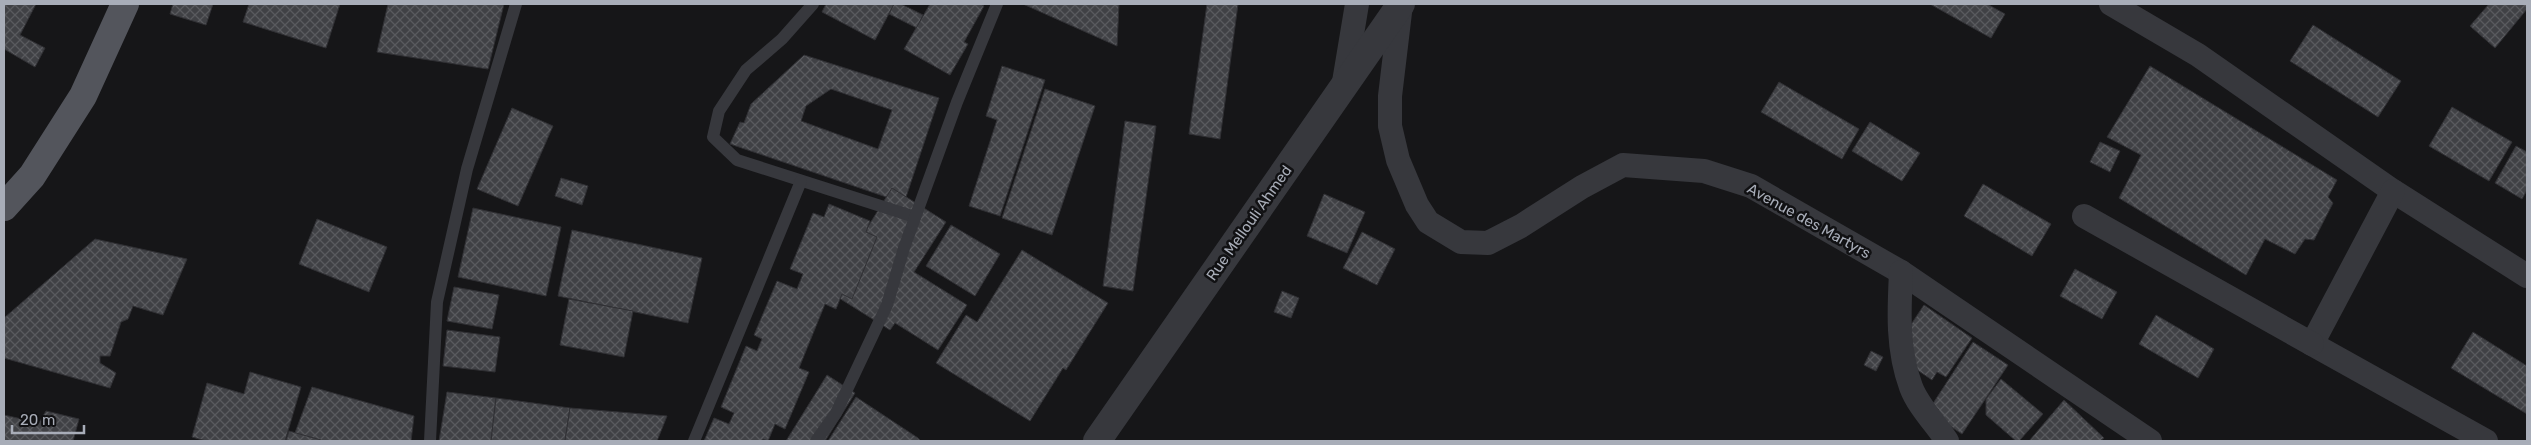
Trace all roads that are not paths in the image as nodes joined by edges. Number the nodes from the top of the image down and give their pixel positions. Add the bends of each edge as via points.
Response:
1 (125, 4) edge
2 (516, 4) edge
3 (813, 4) edge
4 (997, 4) edge
5 (1357, 4) edge
6 (1401, 4) edge
7 (2111, 4) edge
8 (1342, 88) junction
9 (801, 180) junction
10 (2393, 191) junction
11 (4, 207) edge
12 (2084, 216) dead end
13 (915, 217) junction
14 (1901, 272) junction
15 (2527, 276) edge
16 (2312, 344) junction
17 (430, 441) edge
18 (694, 441) edge
19 (816, 441) edge
20 (1097, 441) edge
21 (1947, 441) edge
22 (2150, 441) edge
23 (2486, 441) edge

1 - 11 main road via 83,96 32,176
2 - 17 lane via 467,170 437,302
3 - 9 lane via 746,70 719,111 713,137 736,160
4 - 13 lane
5 - 8 street
6 - 8 street, Rue Mellouli Ahmed
6 - 14 street, Avenue des Martyrs via 1390,96 1390,126 1398,160 1416,205 1428,222 1460,242 1488,243 1623,165 1704,171 1752,186
7 - 10 street via 2198,55
8 - 20 street, Rue Mellouli Ahmed
9 - 13 lane
9 - 18 lane
10 - 15 street
10 - 16 street
12 - 16 street
13 - 19 lane via 887,305 836,413
14 - 21 street via 1899,324 1902,355 1912,388
14 - 22 street, Avenue des Martyrs
16 - 23 street

